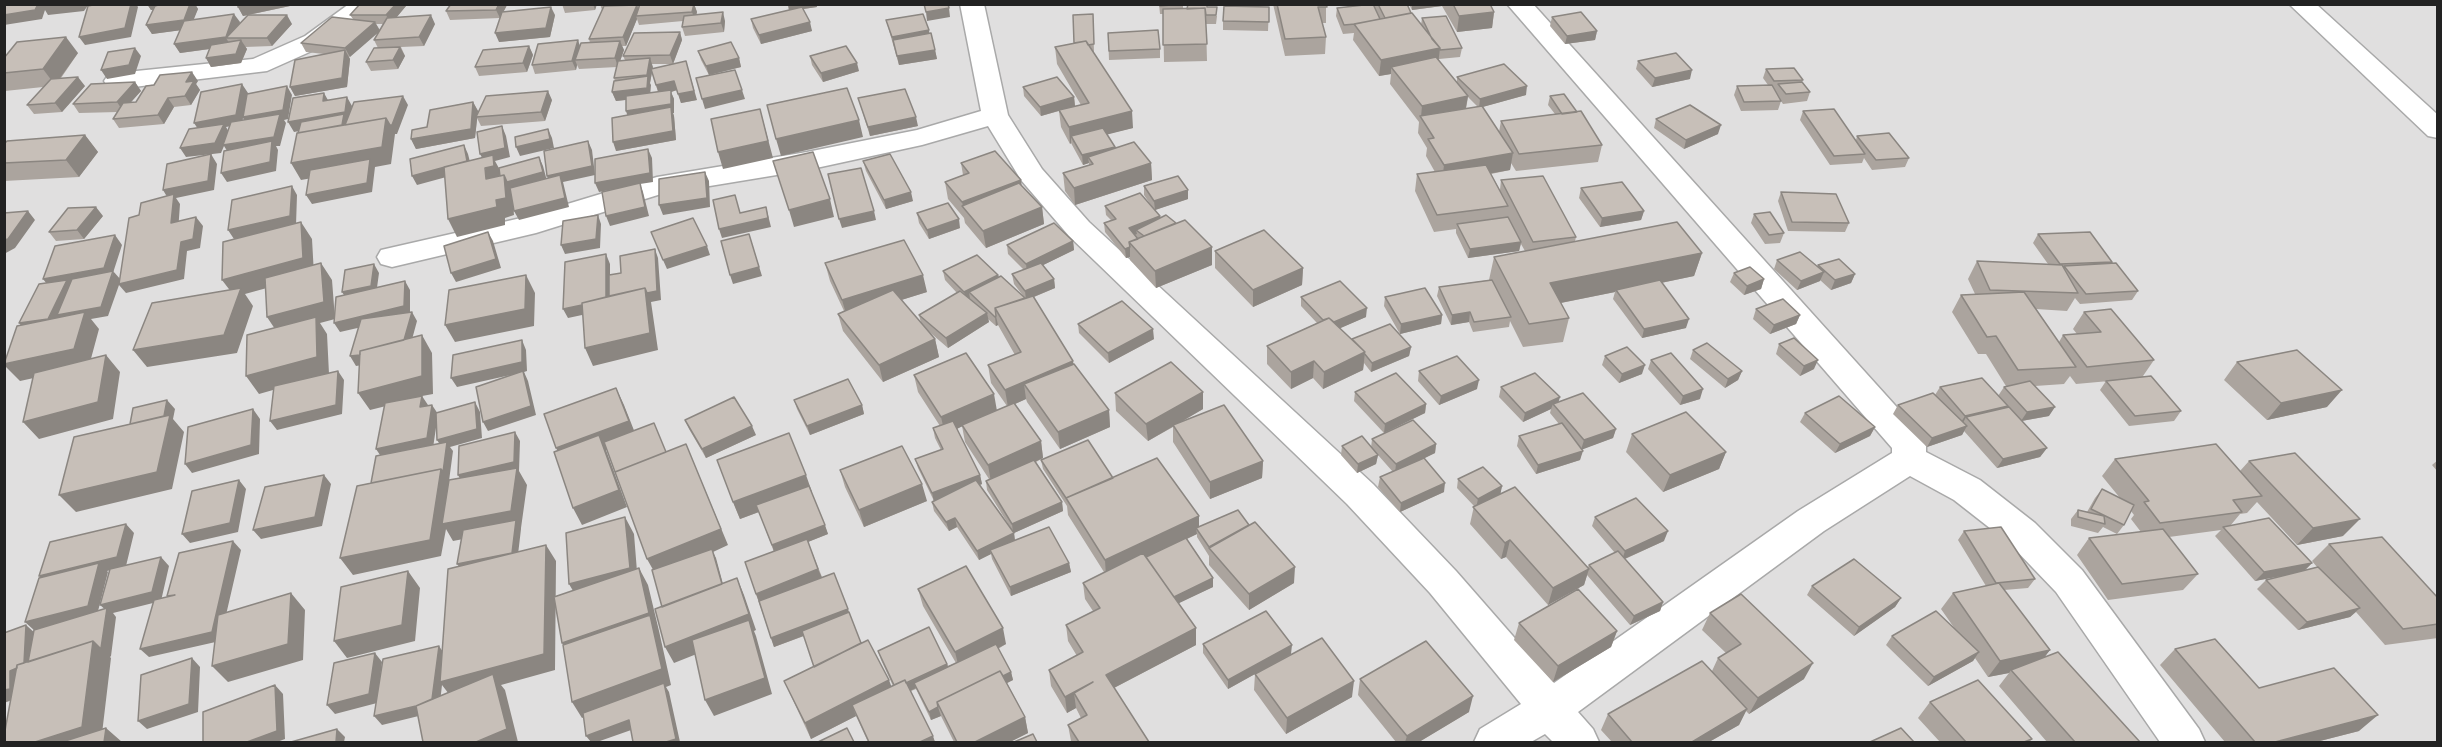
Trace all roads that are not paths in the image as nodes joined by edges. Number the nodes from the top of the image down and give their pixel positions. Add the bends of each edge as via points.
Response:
1 (366, 4) edge
2 (972, 4) edge
3 (1519, 4) edge
4 (2301, 4) edge
5 (117, 81) edge
6 (995, 116) junction
7 (2438, 130) edge
8 (393, 257) dead end
9 (1909, 459) junction
10 (1550, 709) junction
11 (1495, 742) edge
12 (1578, 742) edge
13 (2184, 742) edge

1 - 5 street via 314,41 258,66
2 - 6 street
3 - 9 street via 1900,433 1909,446
4 - 7 street
6 - 8 street via 922,137 807,161 657,186 526,226
6 - 10 street via 1031,174 1079,229 1360,494 1443,582
9 - 10 street via 1811,521
9 - 13 street via 1967,490 2022,533 2069,581
10 - 11 street
10 - 12 street

